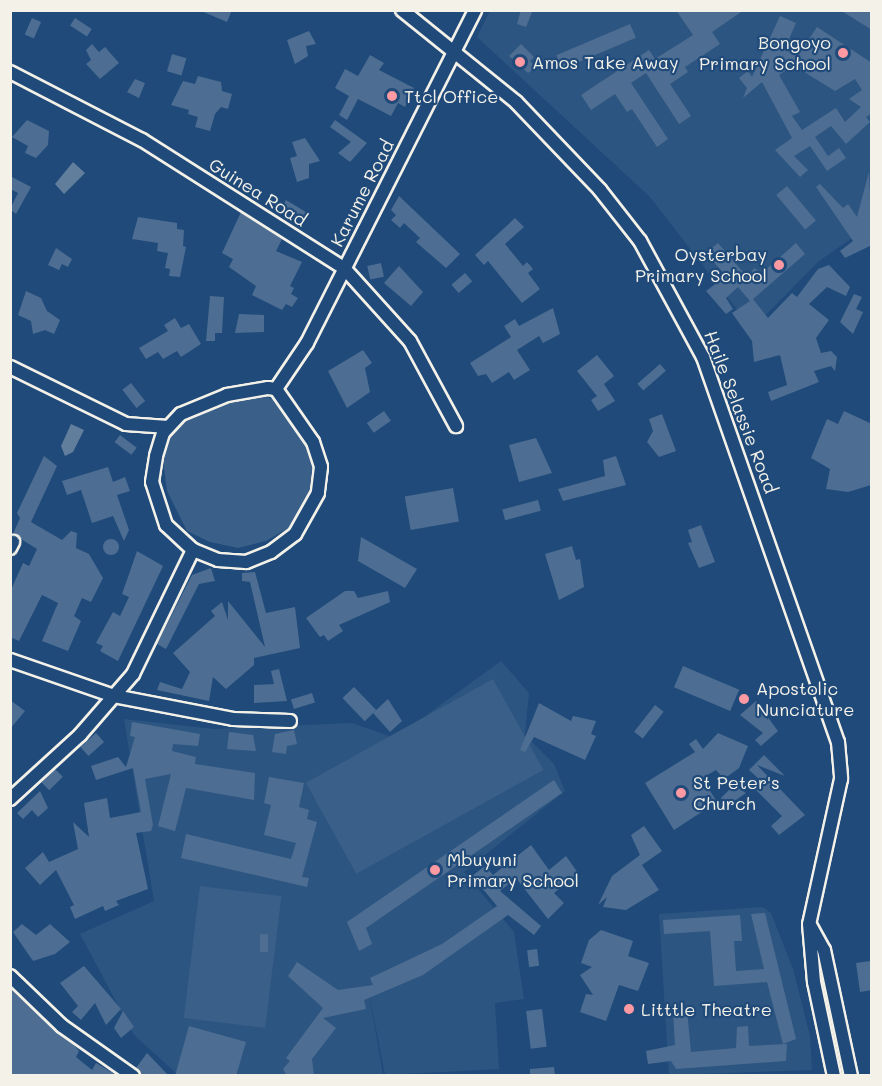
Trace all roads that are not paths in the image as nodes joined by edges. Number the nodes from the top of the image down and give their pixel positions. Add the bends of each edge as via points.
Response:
1 (402, 10) edge
2 (475, 10) edge
3 (455, 49) junction
4 (10, 72) edge
5 (344, 268) junction
6 (10, 367) edge
7 (276, 389) junction
8 (456, 426) dead end
9 (168, 427) junction
10 (193, 550) junction
11 (10, 660) edge
12 (114, 696) junction
13 (290, 721) dead end
14 (10, 799) edge
15 (809, 924) junction
16 (10, 976) edge
17 (133, 1076) edge
18 (834, 1076) edge
19 (851, 1076) edge

1 - 3 street, Haile Selassie Road
2 - 3 street, Karume Road
3 - 5 street, Karume Road
3 - 15 street, Haile Selassie Road via 544,128 600,189 640,241 703,357 838,742 841,778
4 - 5 street, Guinea Road via 142,140
5 - 7 street, Karume Road via 307,342
5 - 8 street, Guinea Road via 410,341
6 - 9 street via 126,424
7 - 9 street via 227,395 180,414
7 - 10 street via 313,442 321,467 318,492 308,516 295,534 271,552 246,562 218,560
9 - 10 street via 152,482 166,525
10 - 12 street via 133,674
11 - 12 street
12 - 13 street via 233,719
12 - 14 street via 80,735
15 - 18 street, Haile Selassie Road via 814,982
15 - 19 street via 824,950
16 - 17 street via 62,1026

